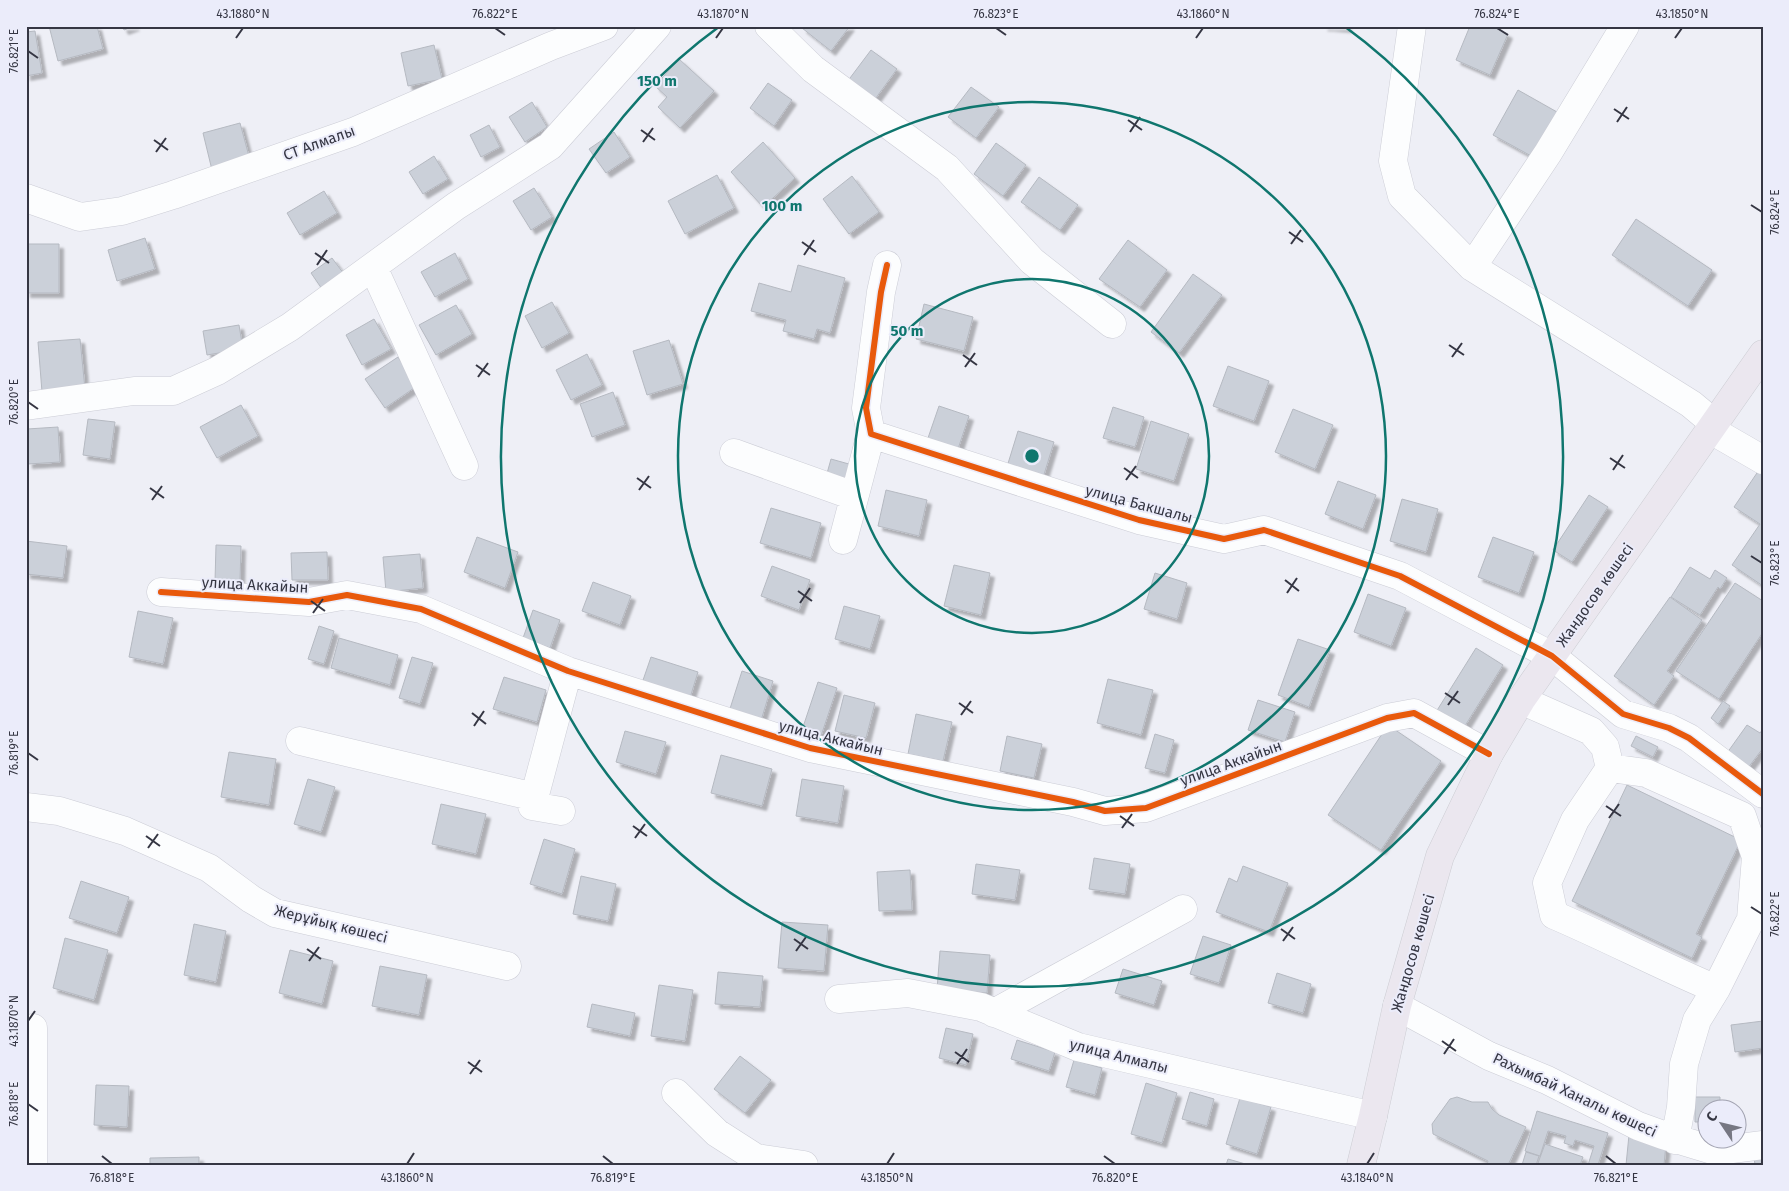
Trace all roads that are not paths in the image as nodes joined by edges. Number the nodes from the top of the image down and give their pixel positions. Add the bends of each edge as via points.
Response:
1 (604, 26) edge
2 (657, 26) edge
3 (768, 26) edge
4 (1412, 26) edge
5 (1625, 26) edge
6 (26, 198) edge
7 (887, 265) dead end
8 (373, 266) junction
9 (1472, 267) junction
10 (1112, 324) dead end
11 (1763, 354) edge
12 (26, 406) edge
13 (1713, 427) junction
14 (871, 434) junction
15 (734, 453) dead end
16 (1763, 460) edge
17 (464, 466) dead end
18 (854, 496) junction
19 (843, 540) dead end
20 (161, 592) dead end
21 (1552, 656) junction
22 (568, 671) junction
23 (1521, 700) junction
24 (300, 742) dead end
25 (1489, 754) junction
26 (1610, 768) junction
27 (1763, 794) edge
28 (535, 797) junction
29 (26, 808) edge
30 (561, 811) dead end
31 (1183, 909) dead end
32 (507, 966) dead end
33 (1716, 989) junction
34 (839, 999) dead end
35 (1397, 1006) junction
36 (994, 1013) junction
37 (33, 1028) dead end
38 (676, 1093) dead end
39 (1373, 1116) junction
40 (1675, 1140) junction
41 (1763, 1145) edge
42 (33, 1165) edge
43 (804, 1165) edge
44 (1361, 1165) edge

1 - 6 street, СТ Алмалы via 353,132 173,196 122,211 80,217
2 - 8 street via 550,146 456,206
3 - 10 street via 813,69 947,168 1032,261
4 - 9 street via 1393,160 1402,196
5 - 9 street via 1548,153
7 - 14 street via 866,408
8 - 12 street via 290,327 217,371 172,391 134,392
8 - 17 street
9 - 13 street via 1691,404
11 - 13 main road, Жандосов көшесі
13 - 16 street
13 - 21 main road, Жандосов көшесі
14 - 18 street
14 - 21 street, улица Бакшалы via 1139,520 1224,539 1264,530 1400,576
15 - 18 street
18 - 19 street
20 - 22 street, улица Аккайын via 309,602 347,595 421,609
21 - 23 main road, Жандосов көшесі
21 - 27 street, улица Бакшалы via 1623,714 1669,728 1689,738
22 - 25 street, улица Аккайын via 810,748 1073,802 1105,812 1146,808 1387,718 1414,713
22 - 28 street
23 - 25 main road, Жандосов көшесі
23 - 26 street via 1591,731 1605,748
24 - 28 street
25 - 35 main road, Жандосов көшесі via 1440,856
26 - 33 street via 1646,773 1742,816 1756,857 1751,919
26 - 33 street via 1575,820 1547,883 1554,915
28 - 30 street via 532,806
29 - 32 street, Жерұйық көшесі via 59,811 125,832 209,868 275,913
31 - 36 street
33 - 40 street via 1697,1020 1684,1064
34 - 36 street, улица Алмалы via 908,993 981,1007
35 - 39 main road, Жандосов көшесі
35 - 40 street, Рахымбай Ханалы көшесі via 1489,1056
36 - 39 street, улица Алмалы via 1078,1047
37 - 42 street
38 - 43 street via 716,1133 756,1158
39 - 44 main road, Жандосов көшесі
40 - 41 street, Рахымбай Ханалы көшесі via 1716,1151

